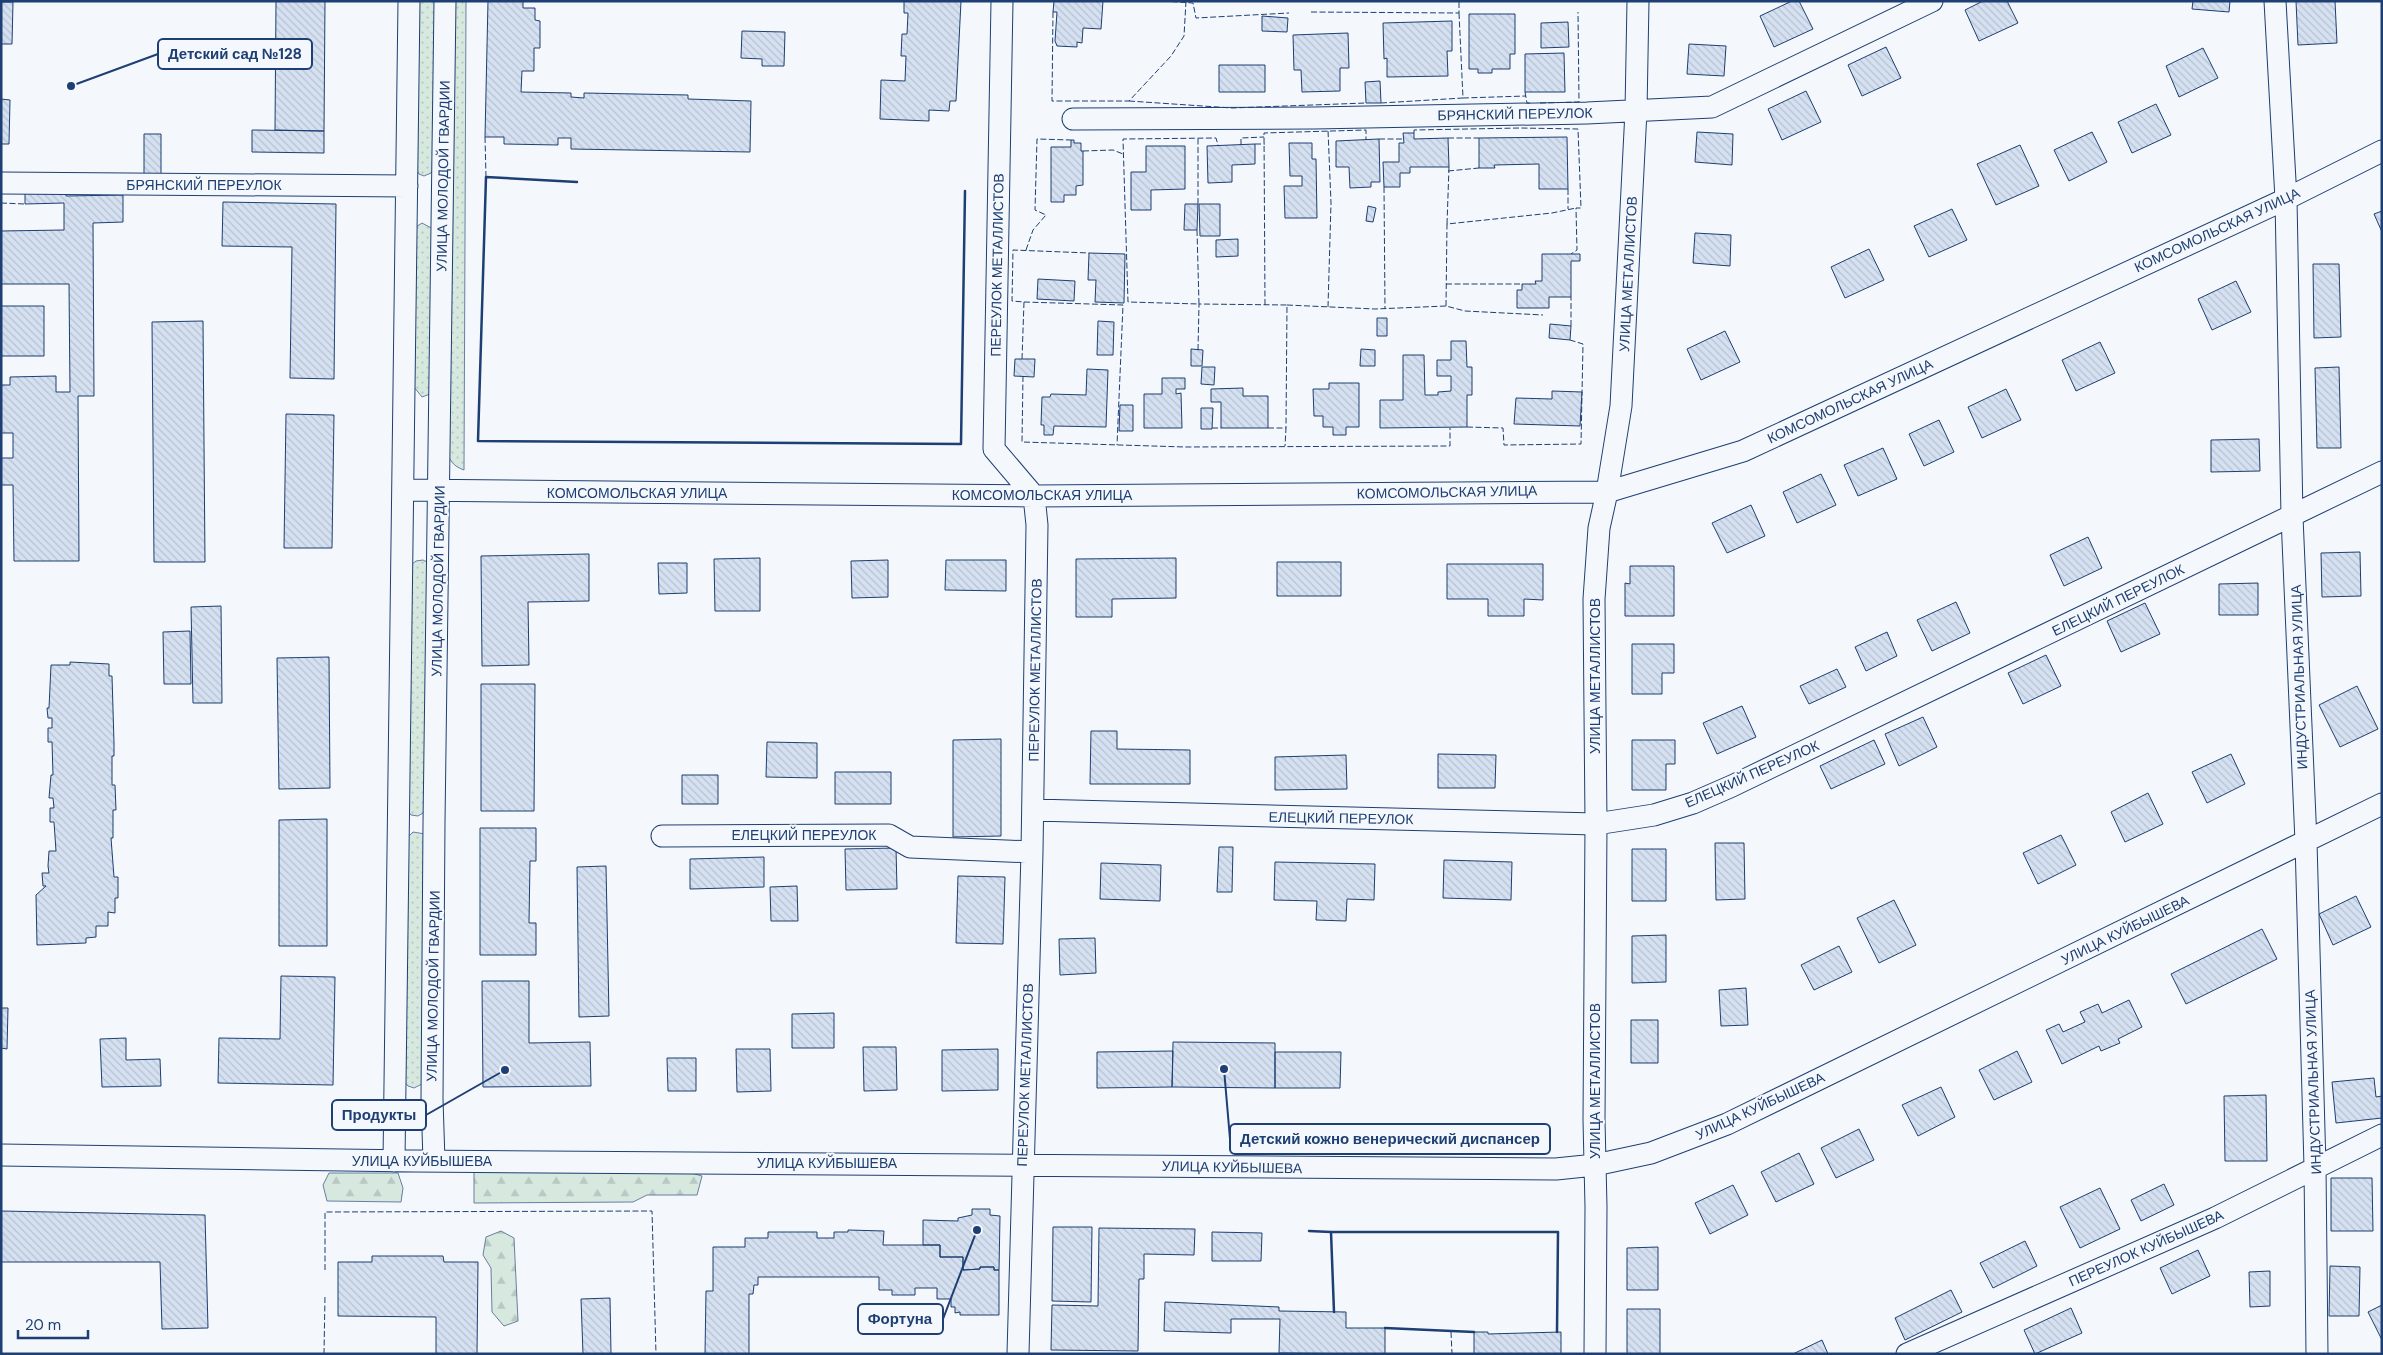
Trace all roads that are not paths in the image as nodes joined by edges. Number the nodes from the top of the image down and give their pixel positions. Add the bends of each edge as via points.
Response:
1 (410, 1) edge
2 (445, 1) edge
3 (1002, 1) edge
4 (1638, 1) edge
5 (1932, 1) edge
6 (2276, 1) edge
7 (1636, 111) junction
8 (1074, 119) dead end
9 (2382, 151) edge
10 (1, 183) edge
11 (407, 186) junction
12 (2286, 199) junction
13 (2382, 472) edge
14 (403, 490) junction
15 (440, 492) junction
16 (1607, 492) junction
17 (1034, 496) junction
18 (2292, 517) junction
19 (2382, 804) edge
20 (1033, 810) junction
21 (1596, 824) junction
22 (662, 836) dead end
23 (2306, 842) junction
24 (1032, 852) junction
25 (2382, 1135) edge
26 (1, 1155) edge
27 (394, 1161) junction
28 (434, 1161) junction
29 (1022, 1163) junction
30 (1595, 1165) junction
31 (2315, 1167) junction
32 (1018, 1354) edge
33 (1596, 1354) edge
34 (1907, 1354) edge
35 (2317, 1354) edge

1 - 11 street
2 - 15 street, УЛИЦА МОЛОДОЙ ГВАРДИИ
3 - 17 street, ПЕРЕУЛОК МЕТАЛЛИСТОВ via 994,449
4 - 7 street, УЛИЦА МЕТАЛЛИСТОВ
5 - 7 street, БРЯНСКИЙ ПЕРЕУЛОК via 1712,107
6 - 12 street, ИНДУСТРИАЛЬНАЯ УЛИЦА
7 - 8 street, БРЯНСКИЙ ПЕРЕУЛОК via 1324,118
7 - 16 street, УЛИЦА МЕТАЛЛИСТОВ via 1621,406
9 - 12 street, КОМСОМОЛЬСКАЯ УЛИЦА
10 - 11 street, БРЯНСКИЙ ПЕРЕУЛОК
11 - 14 street
12 - 16 street, КОМСОМОЛЬСКАЯ УЛИЦА via 1743,451
12 - 18 street, ИНДУСТРИАЛЬНАЯ УЛИЦА
13 - 18 street, ЕЛЕЦКИЙ ПЕРЕУЛОК
14 - 15 street, КОМСОМОЛЬСКАЯ УЛИЦА
14 - 27 street
15 - 17 street, КОМСОМОЛЬСКАЯ УЛИЦА
15 - 28 street, УЛИЦА МОЛОДОЙ ГВАРДИИ via 434,824
16 - 17 street, КОМСОМОЛЬСКАЯ УЛИЦА
16 - 21 street, УЛИЦА МЕТАЛЛИСТОВ via 1599,528 1594,599
17 - 20 street, ПЕРЕУЛОК МЕТАЛЛИСТОВ via 1037,525
18 - 21 street, ЕЛЕЦКИЙ ПЕРЕУЛОК via 1724,790 1654,815
18 - 23 street, ИНДУСТРИАЛЬНАЯ УЛИЦА
19 - 23 street, УЛИЦА КУЙБЫШЕВА
20 - 21 street, ЕЛЕЦКИЙ ПЕРЕУЛОК
20 - 24 street, ПЕРЕУЛОК МЕТАЛЛИСТОВ
21 - 30 street, УЛИЦА МЕТАЛЛИСТОВ
22 - 24 street, ЕЛЕЦКИЙ ПЕРЕУЛОК via 889,835 910,847
23 - 30 street, УЛИЦА КУЙБЫШЕВА via 1727,1124 1651,1152
23 - 31 street, ИНДУСТРИАЛЬНАЯ УЛИЦА
24 - 29 street, ПЕРЕУЛОК МЕТАЛЛИСТОВ
25 - 31 street, ПЕРЕУЛОК КУЙБЫШЕВА
26 - 27 street, УЛИЦА КУЙБЫШЕВА
27 - 28 street, УЛИЦА КУЙБЫШЕВА
28 - 29 street, УЛИЦА КУЙБЫШЕВА
29 - 30 street, УЛИЦА КУЙБЫШЕВА via 1556,1169
29 - 32 street, ПЕРЕУЛОК МЕТАЛЛИСТОВ
30 - 33 street, УЛИЦА МЕТАЛЛИСТОВ
31 - 34 street, ПЕРЕУЛОК КУЙБЫШЕВА via 2215,1218
31 - 35 street, ИНДУСТРИАЛЬНАЯ УЛИЦА

